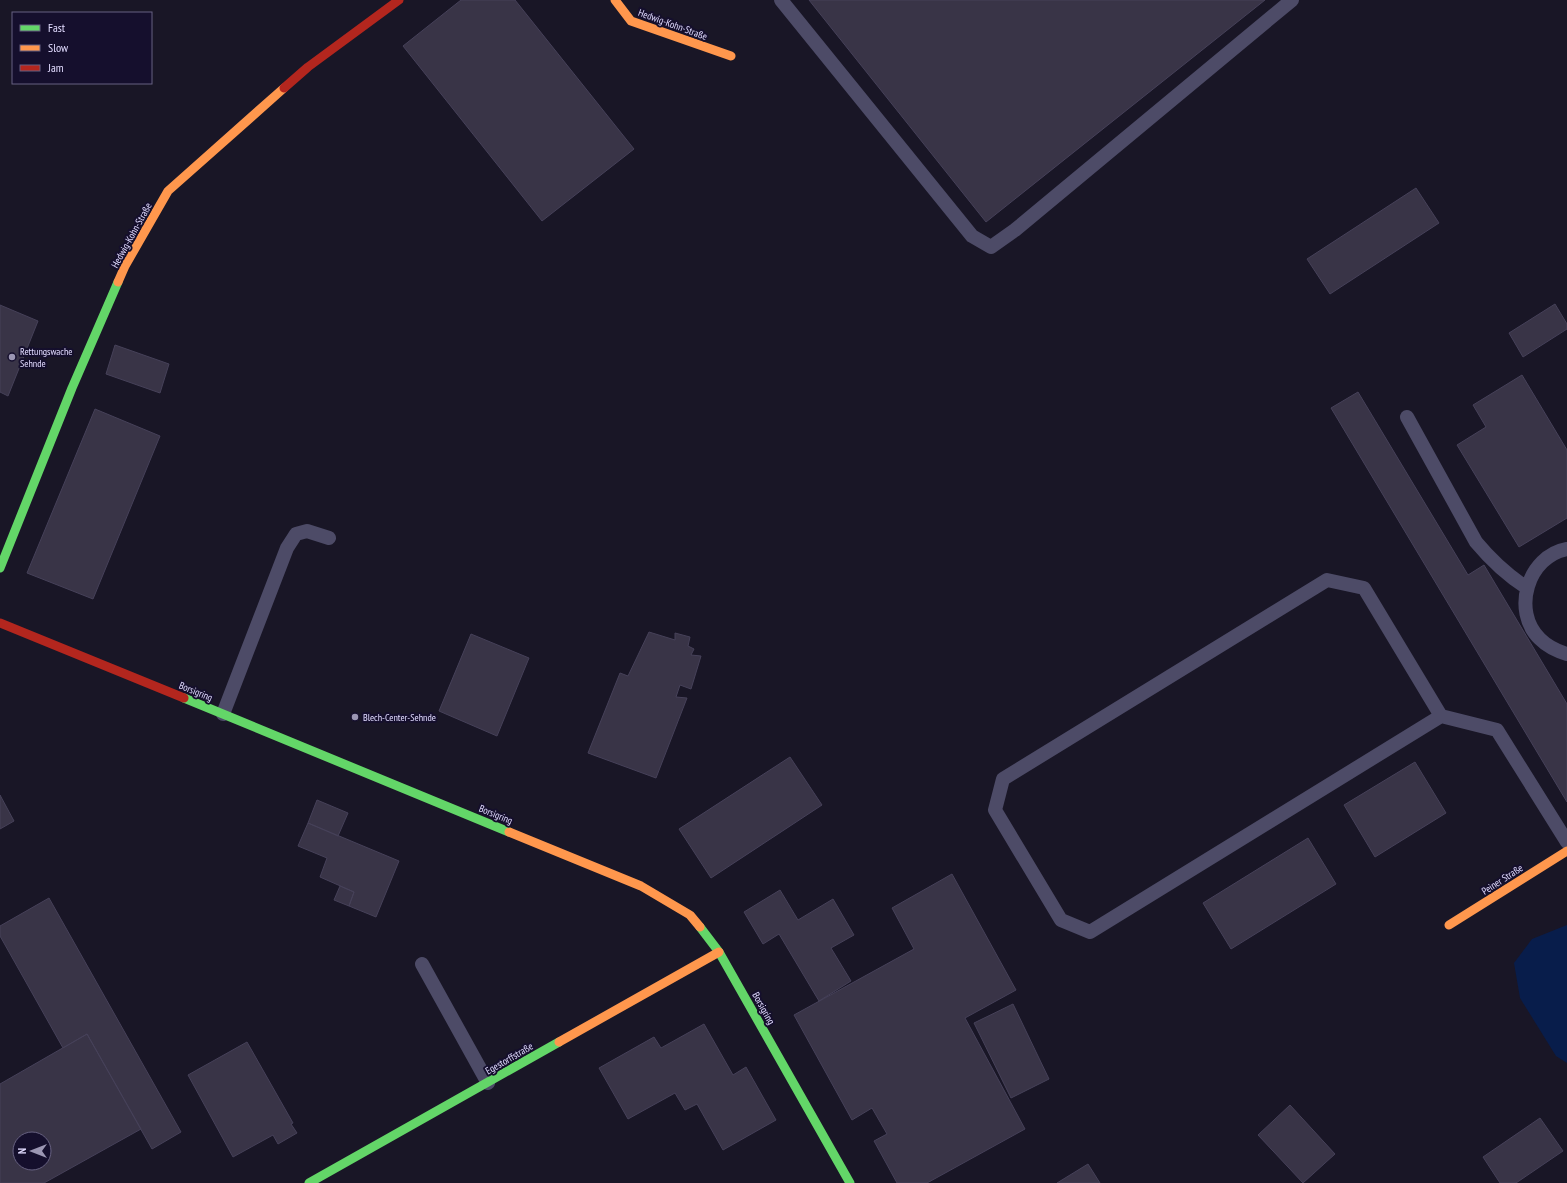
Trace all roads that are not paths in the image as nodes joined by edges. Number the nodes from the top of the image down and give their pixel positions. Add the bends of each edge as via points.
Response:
1 (399, 0) edge
2 (615, 0) edge
3 (781, 0) edge
4 (1292, 0) edge
5 (731, 56) dead end
6 (1407, 418) dead end
7 (329, 538) dead end
8 (1567, 549) edge
9 (0, 568) edge
10 (1527, 588) junction
11 (0, 623) edge
12 (1567, 654) edge
13 (223, 714) junction
14 (1441, 716) junction
15 (1567, 842) edge
16 (1567, 851) edge
17 (1449, 925) dead end
18 (719, 952) junction
19 (422, 964) dead end
20 (488, 1082) junction
21 (309, 1183) edge
22 (850, 1183) edge

1 - 9 street, Hedwig-Kohn-Straße via 308,67 168,191 125,266 72,388
2 - 5 street, Hedwig-Kohn-Straße via 631,21
3 - 4 lane via 972,236 991,247 1015,230
6 - 10 lane via 1476,542 1491,559
7 - 13 lane via 307,531 296,534 287,548
8 - 10 lane via 1560,550 1544,560 1532,574
10 - 12 lane via 1525,609 1530,625 1539,639 1553,649
11 - 13 street, Borsigring
13 - 18 street, Borsigring via 641,886 690,915
14 - 14 lane via 1364,588 1327,580 1003,779 994,810 1061,920 1090,932
14 - 15 lane via 1497,730
16 - 17 street, Peiner Straße
18 - 20 street, Egestorffstraße
18 - 22 street, Borsigring
19 - 20 lane
20 - 21 street, Egestorffstraße

